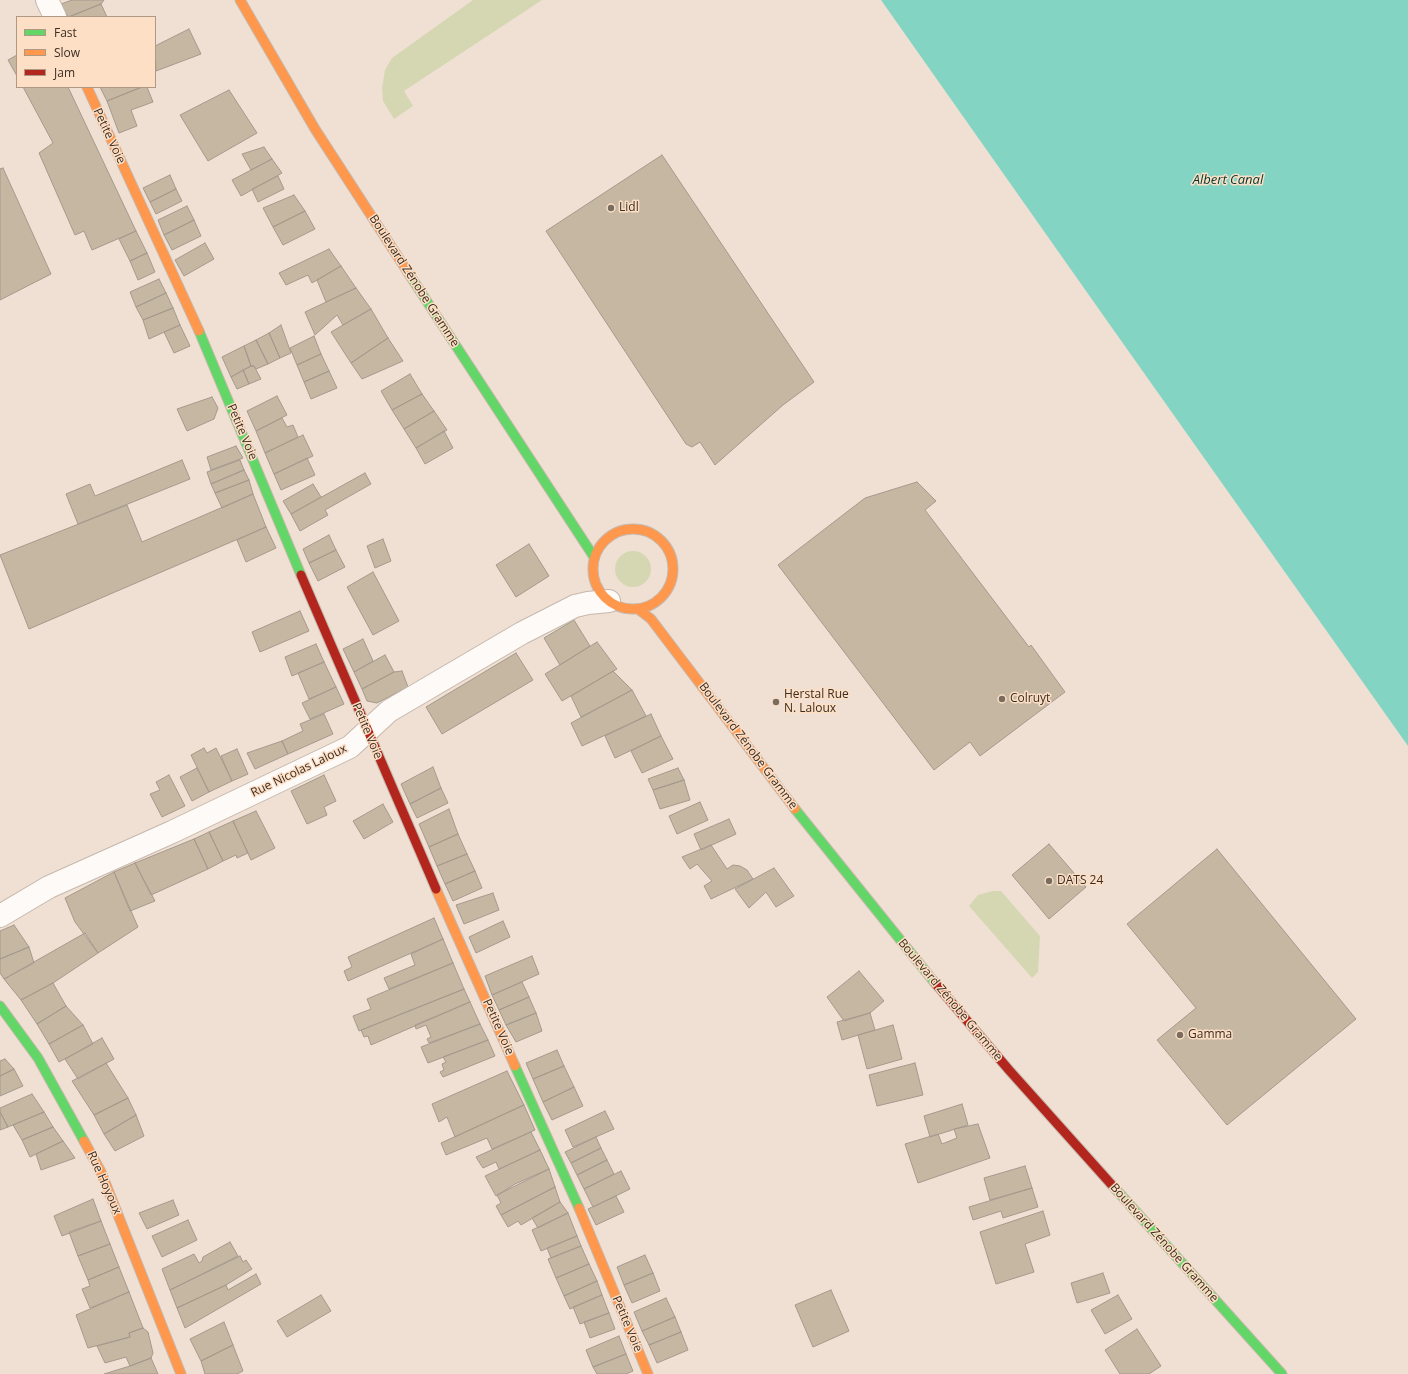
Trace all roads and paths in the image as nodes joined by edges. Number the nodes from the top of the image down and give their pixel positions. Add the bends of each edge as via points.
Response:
1 (47, 0) edge
2 (240, 0) edge
3 (54, 16) edge
4 (87, 88) edge
5 (594, 557) junction
6 (609, 601) junction
7 (638, 609) junction
8 (367, 731) junction
9 (0, 916) edge
10 (0, 1006) edge
11 (181, 1374) edge
12 (648, 1374) edge
13 (1282, 1374) edge

1 - 3 street
2 - 5 main road, Boulevard Zénobe Gramme via 306,115
4 - 8 main road, Petite Voie via 193,316
5 - 6 main road via 594,578 601,594
5 - 7 main road via 606,538 618,531 634,528 652,532 663,541 670,551 674,565 671,582 658,600
6 - 7 main road via 617,606
6 - 8 street, Rue Nicolas Laloux via 575,606 522,633 389,712
7 - 13 main road, Boulevard Zénobe Gramme via 651,619 854,884 945,995 1009,1070
8 - 9 street, Rue Nicolas Laloux via 350,747 172,832 49,887
8 - 12 main road, Petite Voie via 567,1181
10 - 11 main road, Rue Hoyoux via 38,1058 101,1172

